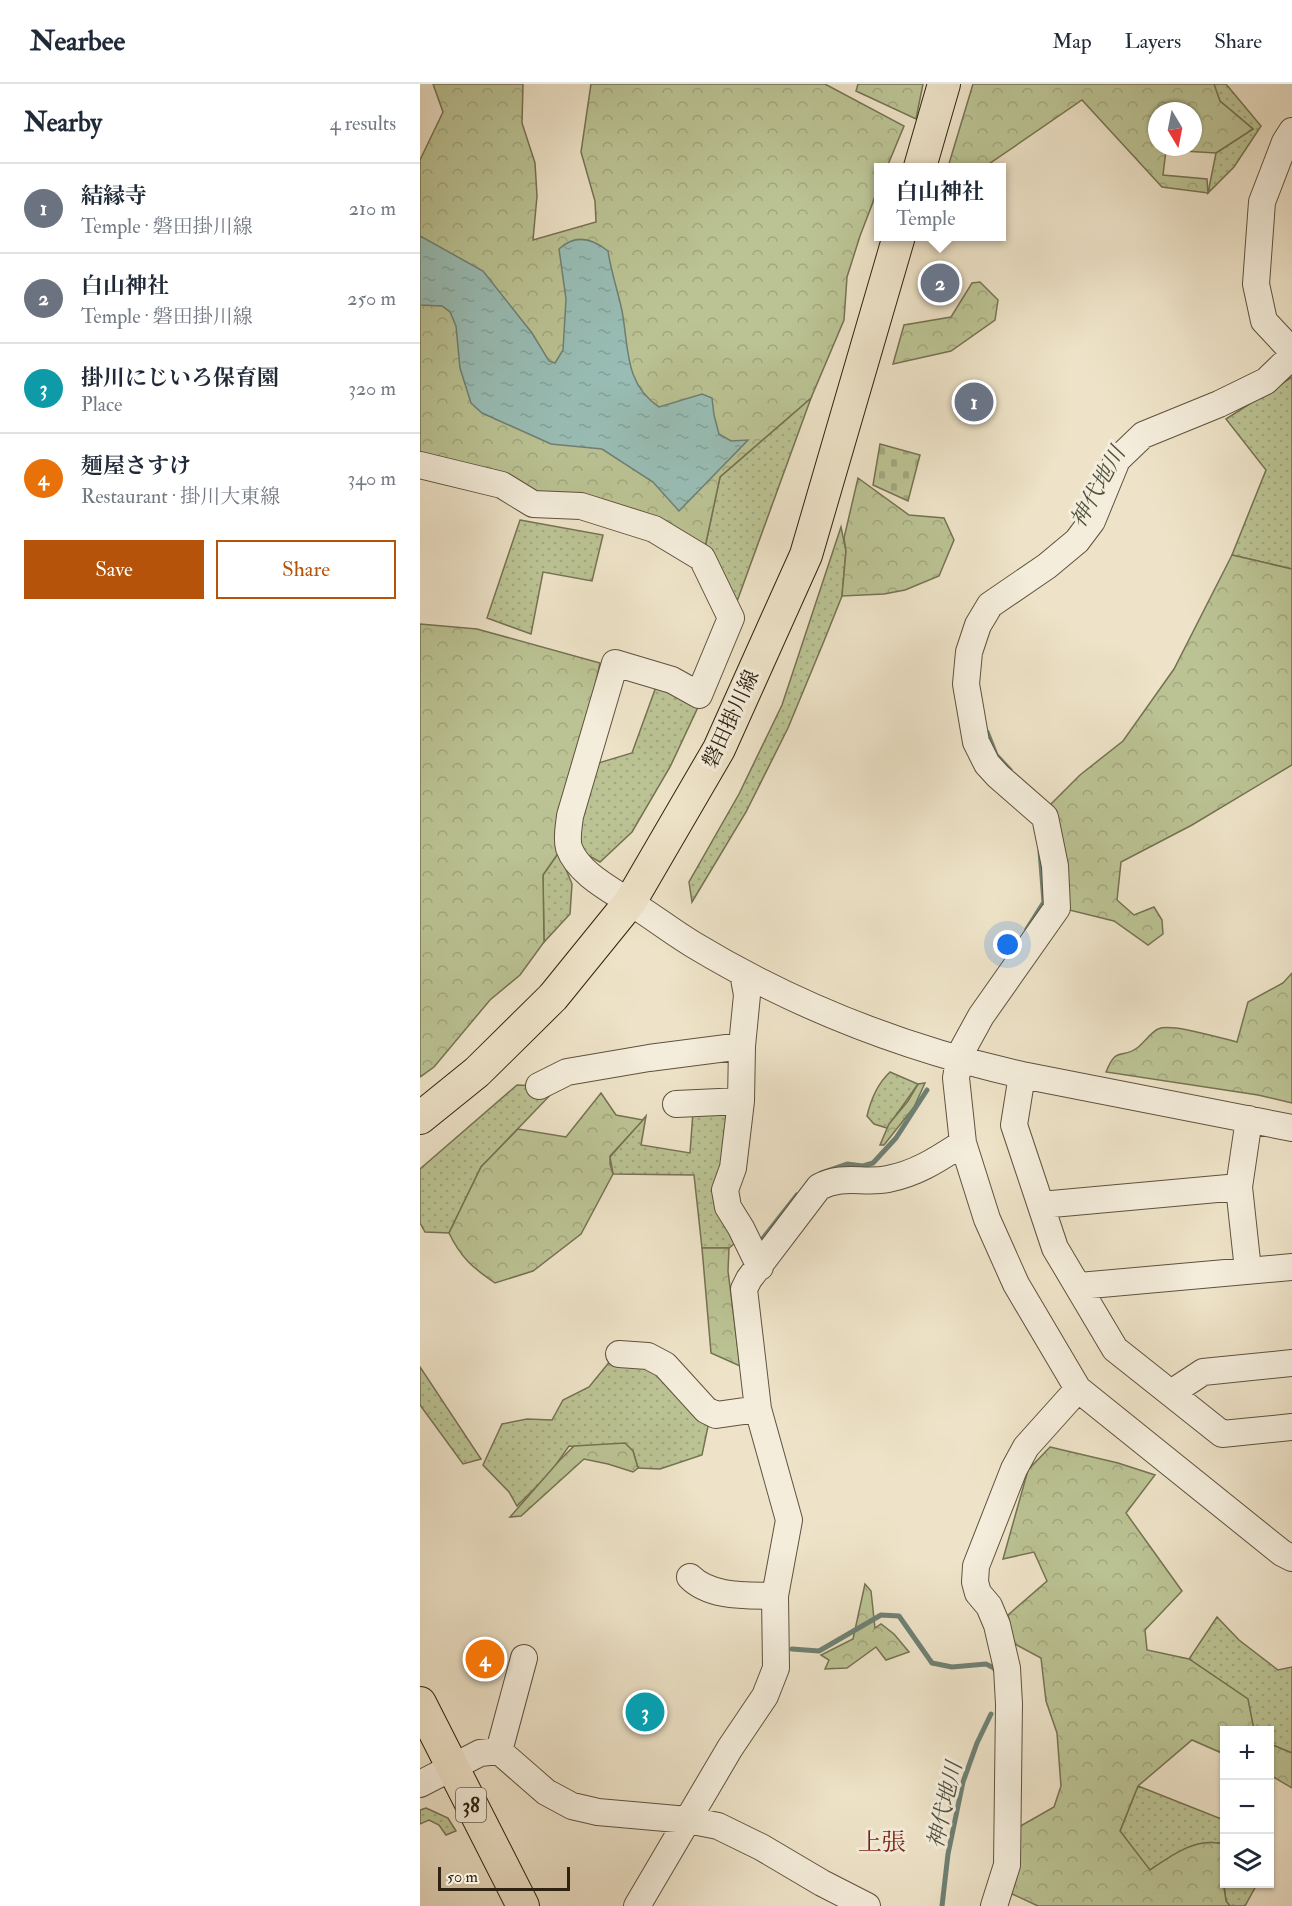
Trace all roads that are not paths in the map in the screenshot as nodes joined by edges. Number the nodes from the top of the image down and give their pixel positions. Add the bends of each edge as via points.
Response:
1 (944, 84) edge
2 (1292, 131) edge
3 (921, 163) edge
4 (898, 241) edge
5 (1292, 354) edge
6 (420, 465) edge
7 (630, 902) junction
8 (743, 973) junction
9 (742, 1046) junction
10 (959, 1060) junction
11 (1022, 1075) junction
12 (539, 1086) dead end
13 (741, 1101) junction
14 (676, 1104) dead end
15 (420, 1118) edge
16 (1249, 1119) junction
17 (1292, 1128) edge
18 (963, 1143) junction
19 (1239, 1187) junction
20 (1041, 1205) junction
21 (760, 1267) junction
22 (1292, 1267) edge
23 (1248, 1270) junction
24 (1079, 1286) junction
25 (619, 1354) dead end
26 (1292, 1363) edge
27 (1078, 1389) junction
28 (1171, 1392) junction
29 (758, 1409) junction
30 (1292, 1427) edge
31 (1292, 1558) edge
32 (690, 1577) dead end
33 (775, 1596) junction
34 (524, 1658) dead end
35 (420, 1703) edge
36 (499, 1751) junction
37 (452, 1768) junction
38 (420, 1784) edge
39 (688, 1820) junction
40 (523, 1906) edge
41 (637, 1906) edge
42 (867, 1906) edge
43 (994, 1906) edge

1 - 3 main road
2 - 5 street via 1262,202 1256,284 1264,321
4 - 7 main road, 磐田掛川線 via 806,555 719,749
5 - 10 street via 1266,381 1143,435 1117,460 1092,521 1077,541 990,605 978,626 969,652 966,684 976,742 987,764 1036,809 1055,866 1057,908 981,1016
6 - 7 street via 502,486 532,504 581,506 654,528 702,558 731,618 699,695 672,680 615,663 570,816 567,839 587,872
7 - 8 street
7 - 15 main road, 磐田掛川線 via 553,997 477,1072
8 - 9 street via 747,995
8 - 10 street via 828,1014
9 - 12 street via 567,1072
9 - 13 street
10 - 11 street
10 - 18 street via 956,1078
11 - 16 street
11 - 20 street via 1014,1125
13 - 14 street
13 - 21 street via 734,1168 725,1190 728,1207
16 - 17 street
16 - 19 street
18 - 21 street via 925,1168 886,1179 842,1179 819,1187
18 - 27 street via 987,1219 1016,1284
19 - 20 street
19 - 23 street
20 - 24 street via 1055,1248
21 - 29 street via 744,1290
22 - 23 street
23 - 24 street
24 - 28 street via 1115,1349
25 - 29 street via 648,1356 664,1365 706,1410 716,1415
26 - 28 street via 1203,1372
27 - 31 street
27 - 43 street via 1026,1447 976,1566 978,1593 997,1625 1007,1668 1009,1704 1007,1865
28 - 30 street via 1222,1434
29 - 33 street via 789,1520
32 - 33 street via 697,1585 726,1594
33 - 39 street via 776,1668 765,1696
34 - 36 street
35 - 37 main road, 38
36 - 37 street via 480,1753
36 - 39 street via 546,1792 572,1806
37 - 38 street
37 - 40 main road, 38
39 - 41 street
39 - 42 street via 734,1833

